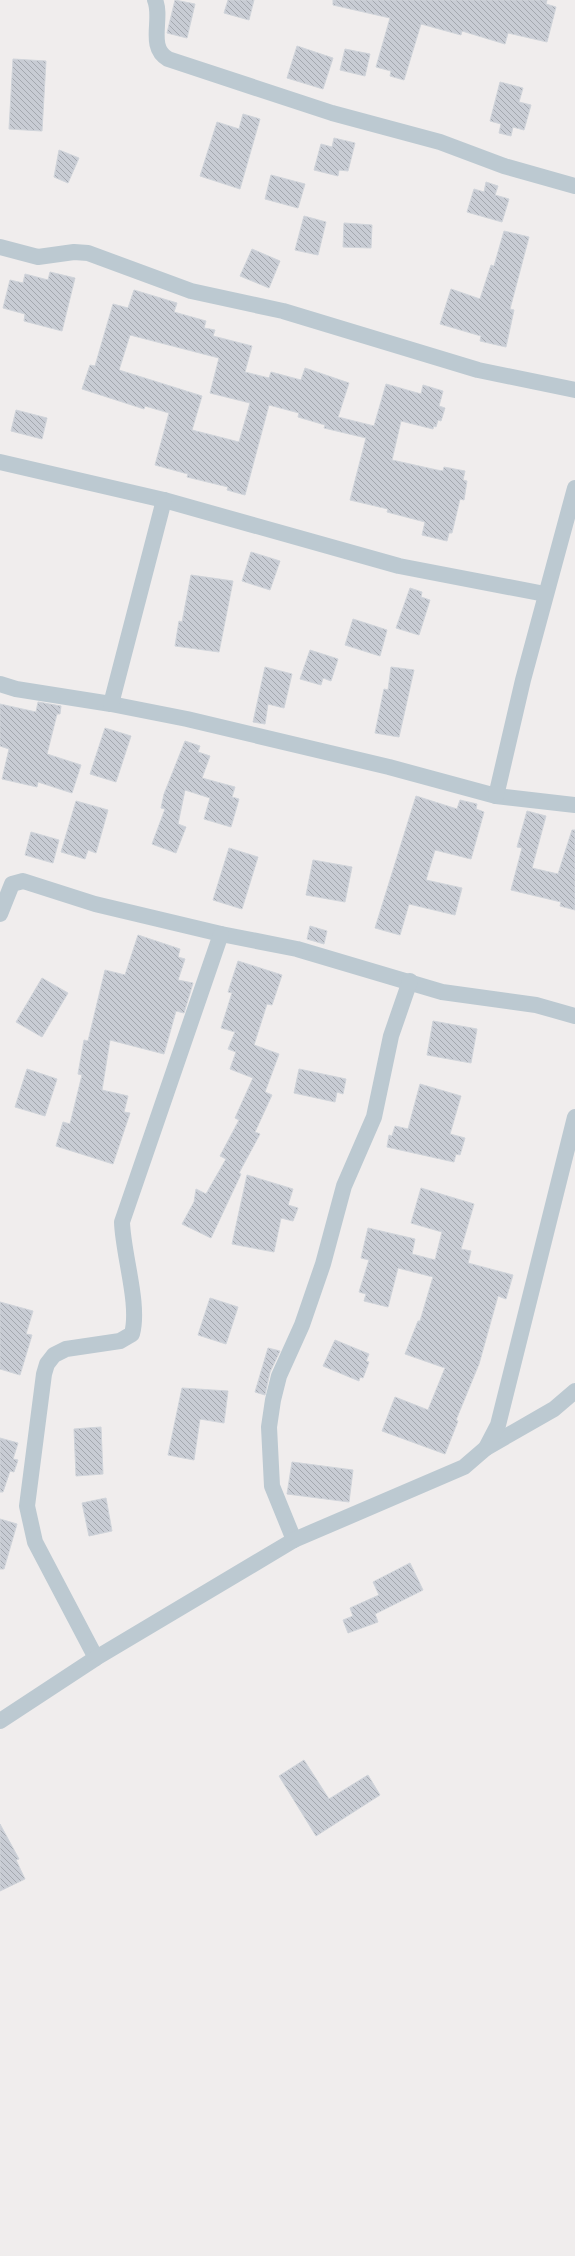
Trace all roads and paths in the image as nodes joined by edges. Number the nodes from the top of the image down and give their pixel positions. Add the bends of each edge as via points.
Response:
1 (155, 0) edge
2 (575, 186) edge
3 (0, 247) edge
4 (575, 390) edge
5 (0, 462) edge
6 (575, 488) edge
7 (164, 500) junction
8 (545, 594) junction
9 (0, 684) edge
10 (111, 704) junction
11 (496, 796) junction
12 (575, 805) edge
13 (0, 914) edge
14 (221, 934) junction
15 (410, 982) junction
16 (575, 1016) edge
17 (575, 1117) edge
18 (575, 1391) edge
19 (486, 1448) junction
20 (294, 1540) junction
21 (96, 1658) junction
22 (0, 1721) edge

1 - 2 street via 158,26 156,43 161,55 168,59 332,113 440,142 504,166
3 - 4 street via 38,257 74,252 88,253 191,291 283,311 478,370
5 - 7 street
6 - 8 street
7 - 8 street via 399,566
7 - 10 street
8 - 11 street
9 - 10 street via 16,689
10 - 11 street via 381,765
11 - 12 street
13 - 14 street via 12,884 23,881 95,904
14 - 15 street via 297,949
14 - 21 street via 122,1222 122,1239 136,1321 132,1334 120,1340 66,1349 54,1355 47,1364 44,1374 27,1506 35,1542
15 - 16 street via 442,992 536,1005
15 - 20 street via 391,1036 374,1117 344,1186 323,1264 302,1325 279,1376 273,1400 269,1427 272,1486
17 - 19 street via 498,1425
18 - 19 street via 554,1409
19 - 20 street via 464,1467
20 - 21 street
21 - 22 street

